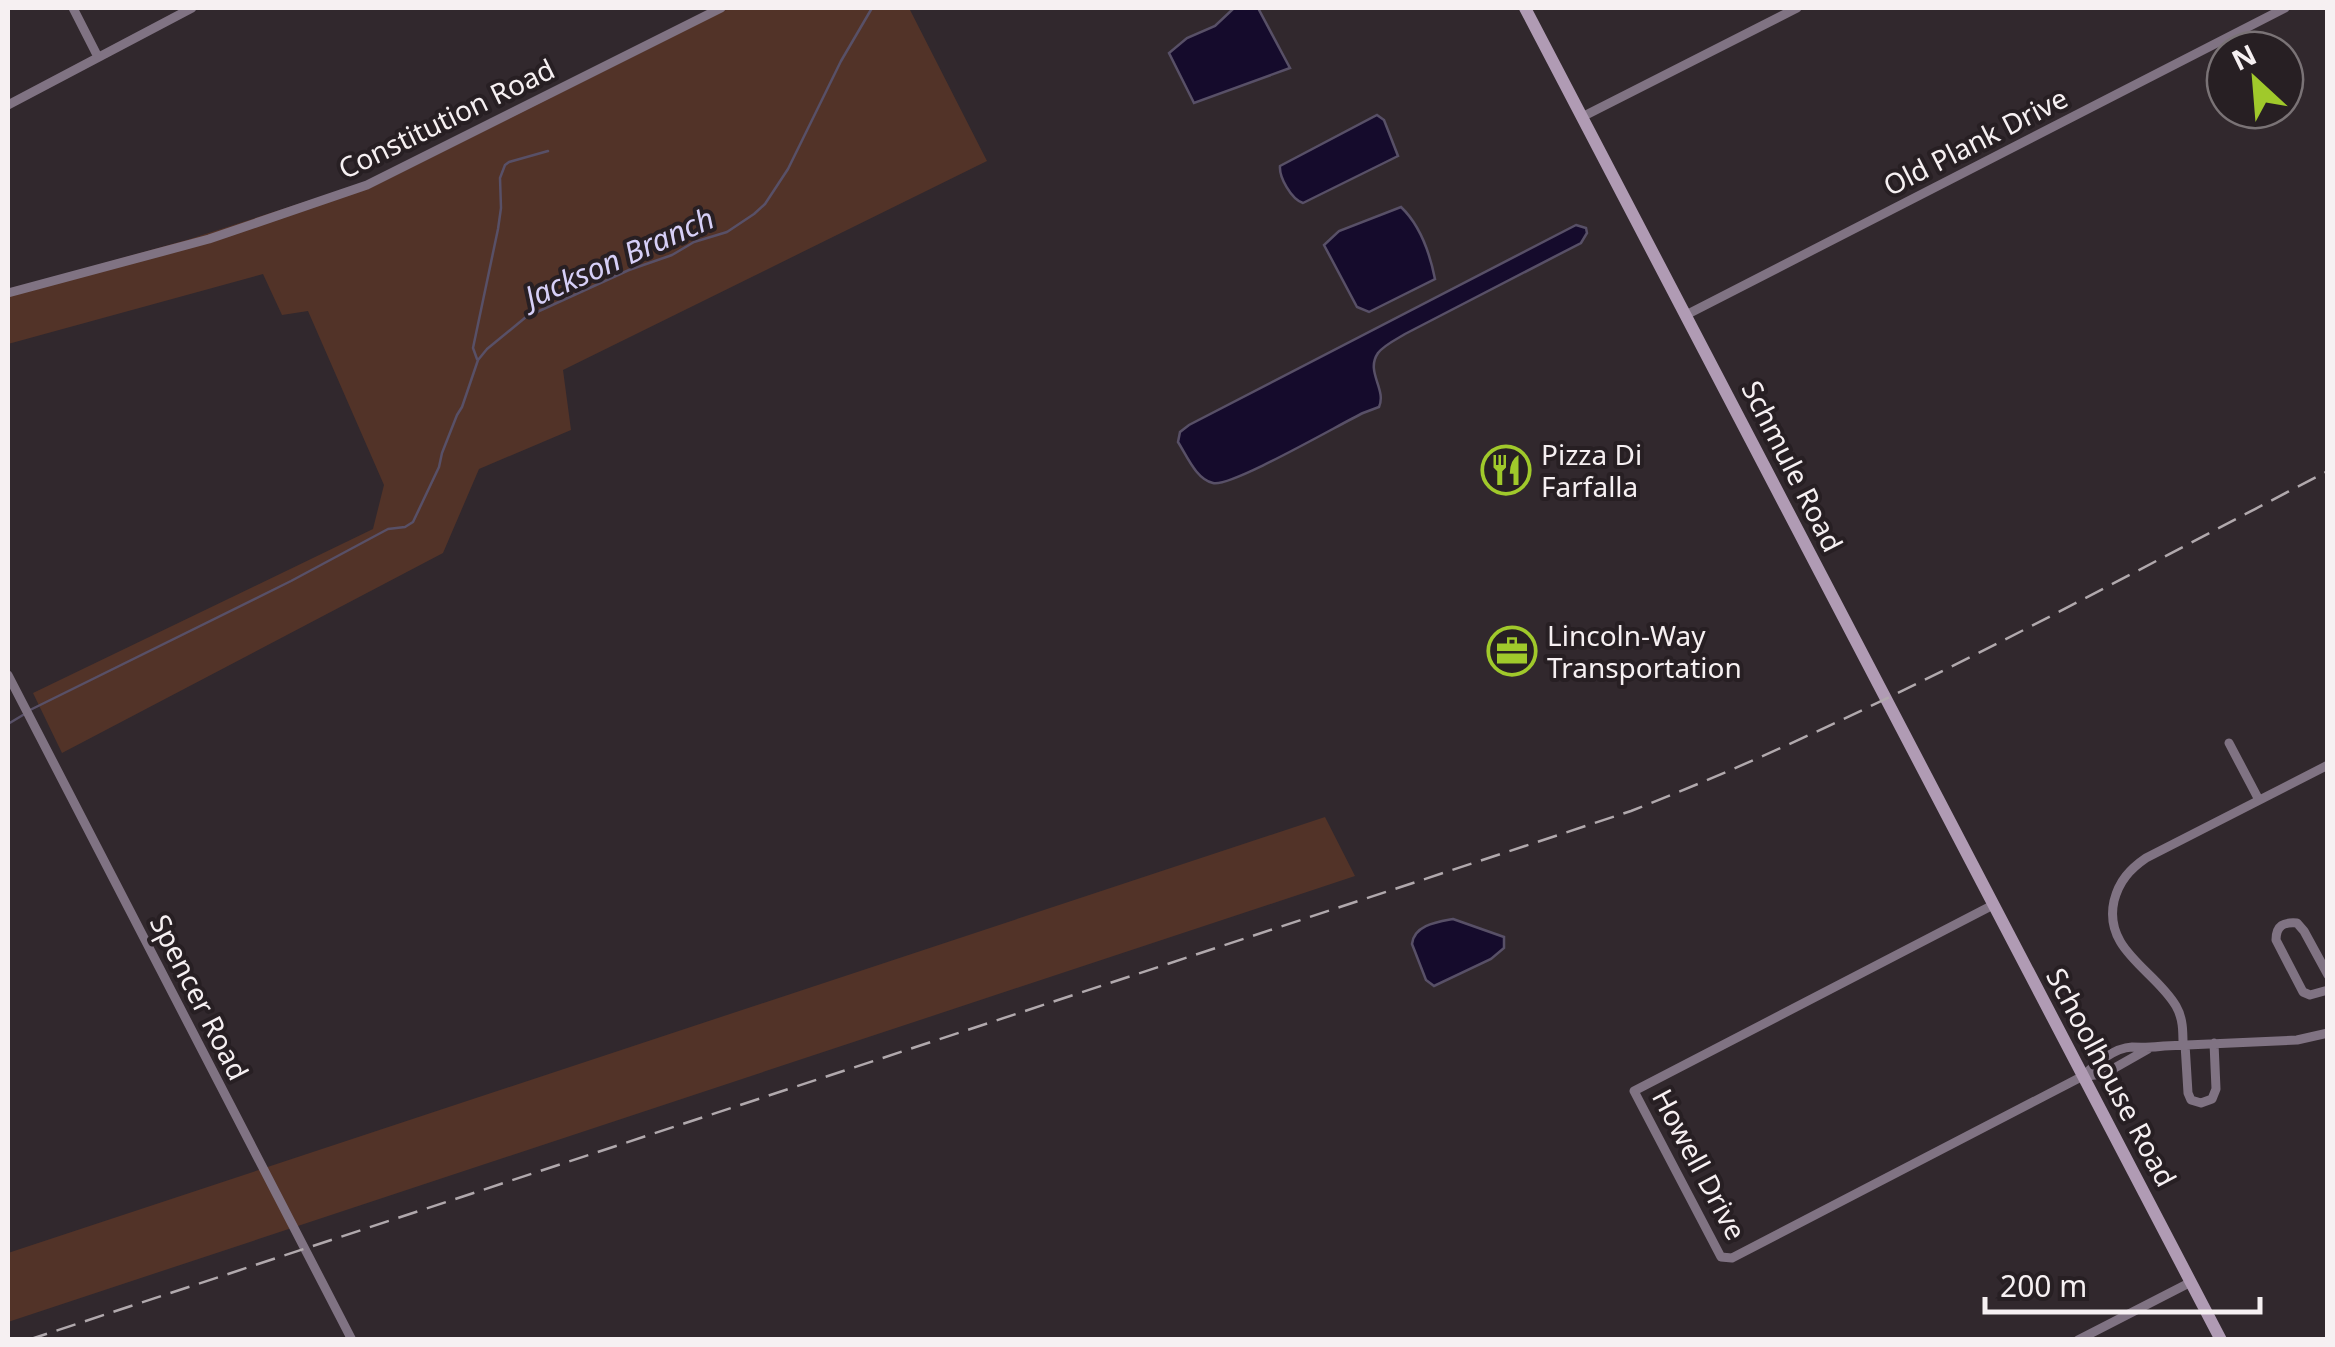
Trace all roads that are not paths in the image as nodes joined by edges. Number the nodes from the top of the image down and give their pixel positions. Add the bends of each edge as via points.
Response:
1 (73, 8) edge
2 (192, 8) edge
3 (721, 8) edge
4 (1526, 8) edge
5 (1797, 8) edge
6 (2285, 8) edge
7 (98, 57) junction
8 (8, 105) edge
9 (1582, 117) junction
10 (8, 293) edge
11 (1686, 315) junction
12 (8, 675) edge
13 (2229, 743) dead end
14 (2328, 765) edge
15 (2258, 800) junction
16 (1958, 838) joint
17 (1993, 904) junction
18 (2328, 974) edge
19 (2328, 990) edge
20 (2328, 1033) edge
21 (2214, 1043) junction
22 (2184, 1044) junction
23 (2083, 1076) junction
24 (2191, 1282) junction
25 (352, 1340) edge
26 (2078, 1340) edge
27 (2221, 1340) edge

1 - 7 street
2 - 7 street
3 - 10 street, Constitution Road via 367,185 209,239
4 - 9 street, Schmule Road
5 - 9 street
6 - 11 street, Old Plank Drive
7 - 8 street
9 - 11 street, Schmule Road
11 - 16 street, Schmule Road
12 - 25 street, Spencer Road
13 - 15 street
14 - 15 street
15 - 22 street via 2146,858 2118,887 2112,921 2118,938 2177,1008
16 - 17 street, Schoolhouse Road
17 - 23 street, Schoolhouse Road
17 - 23 street, Howell Drive via 1634,1091 1715,1248 1732,1258
18 - 19 street via 2304,930 2297,923 2280,926 2276,940 2303,992
20 - 21 street
21 - 22 street
21 - 22 street via 2216,1090 2201,1103 2188,1093
22 - 23 street via 2148,1049 2104,1074
23 - 24 street, Schoolhouse Road
24 - 26 street
24 - 27 street, Schoolhouse Road

